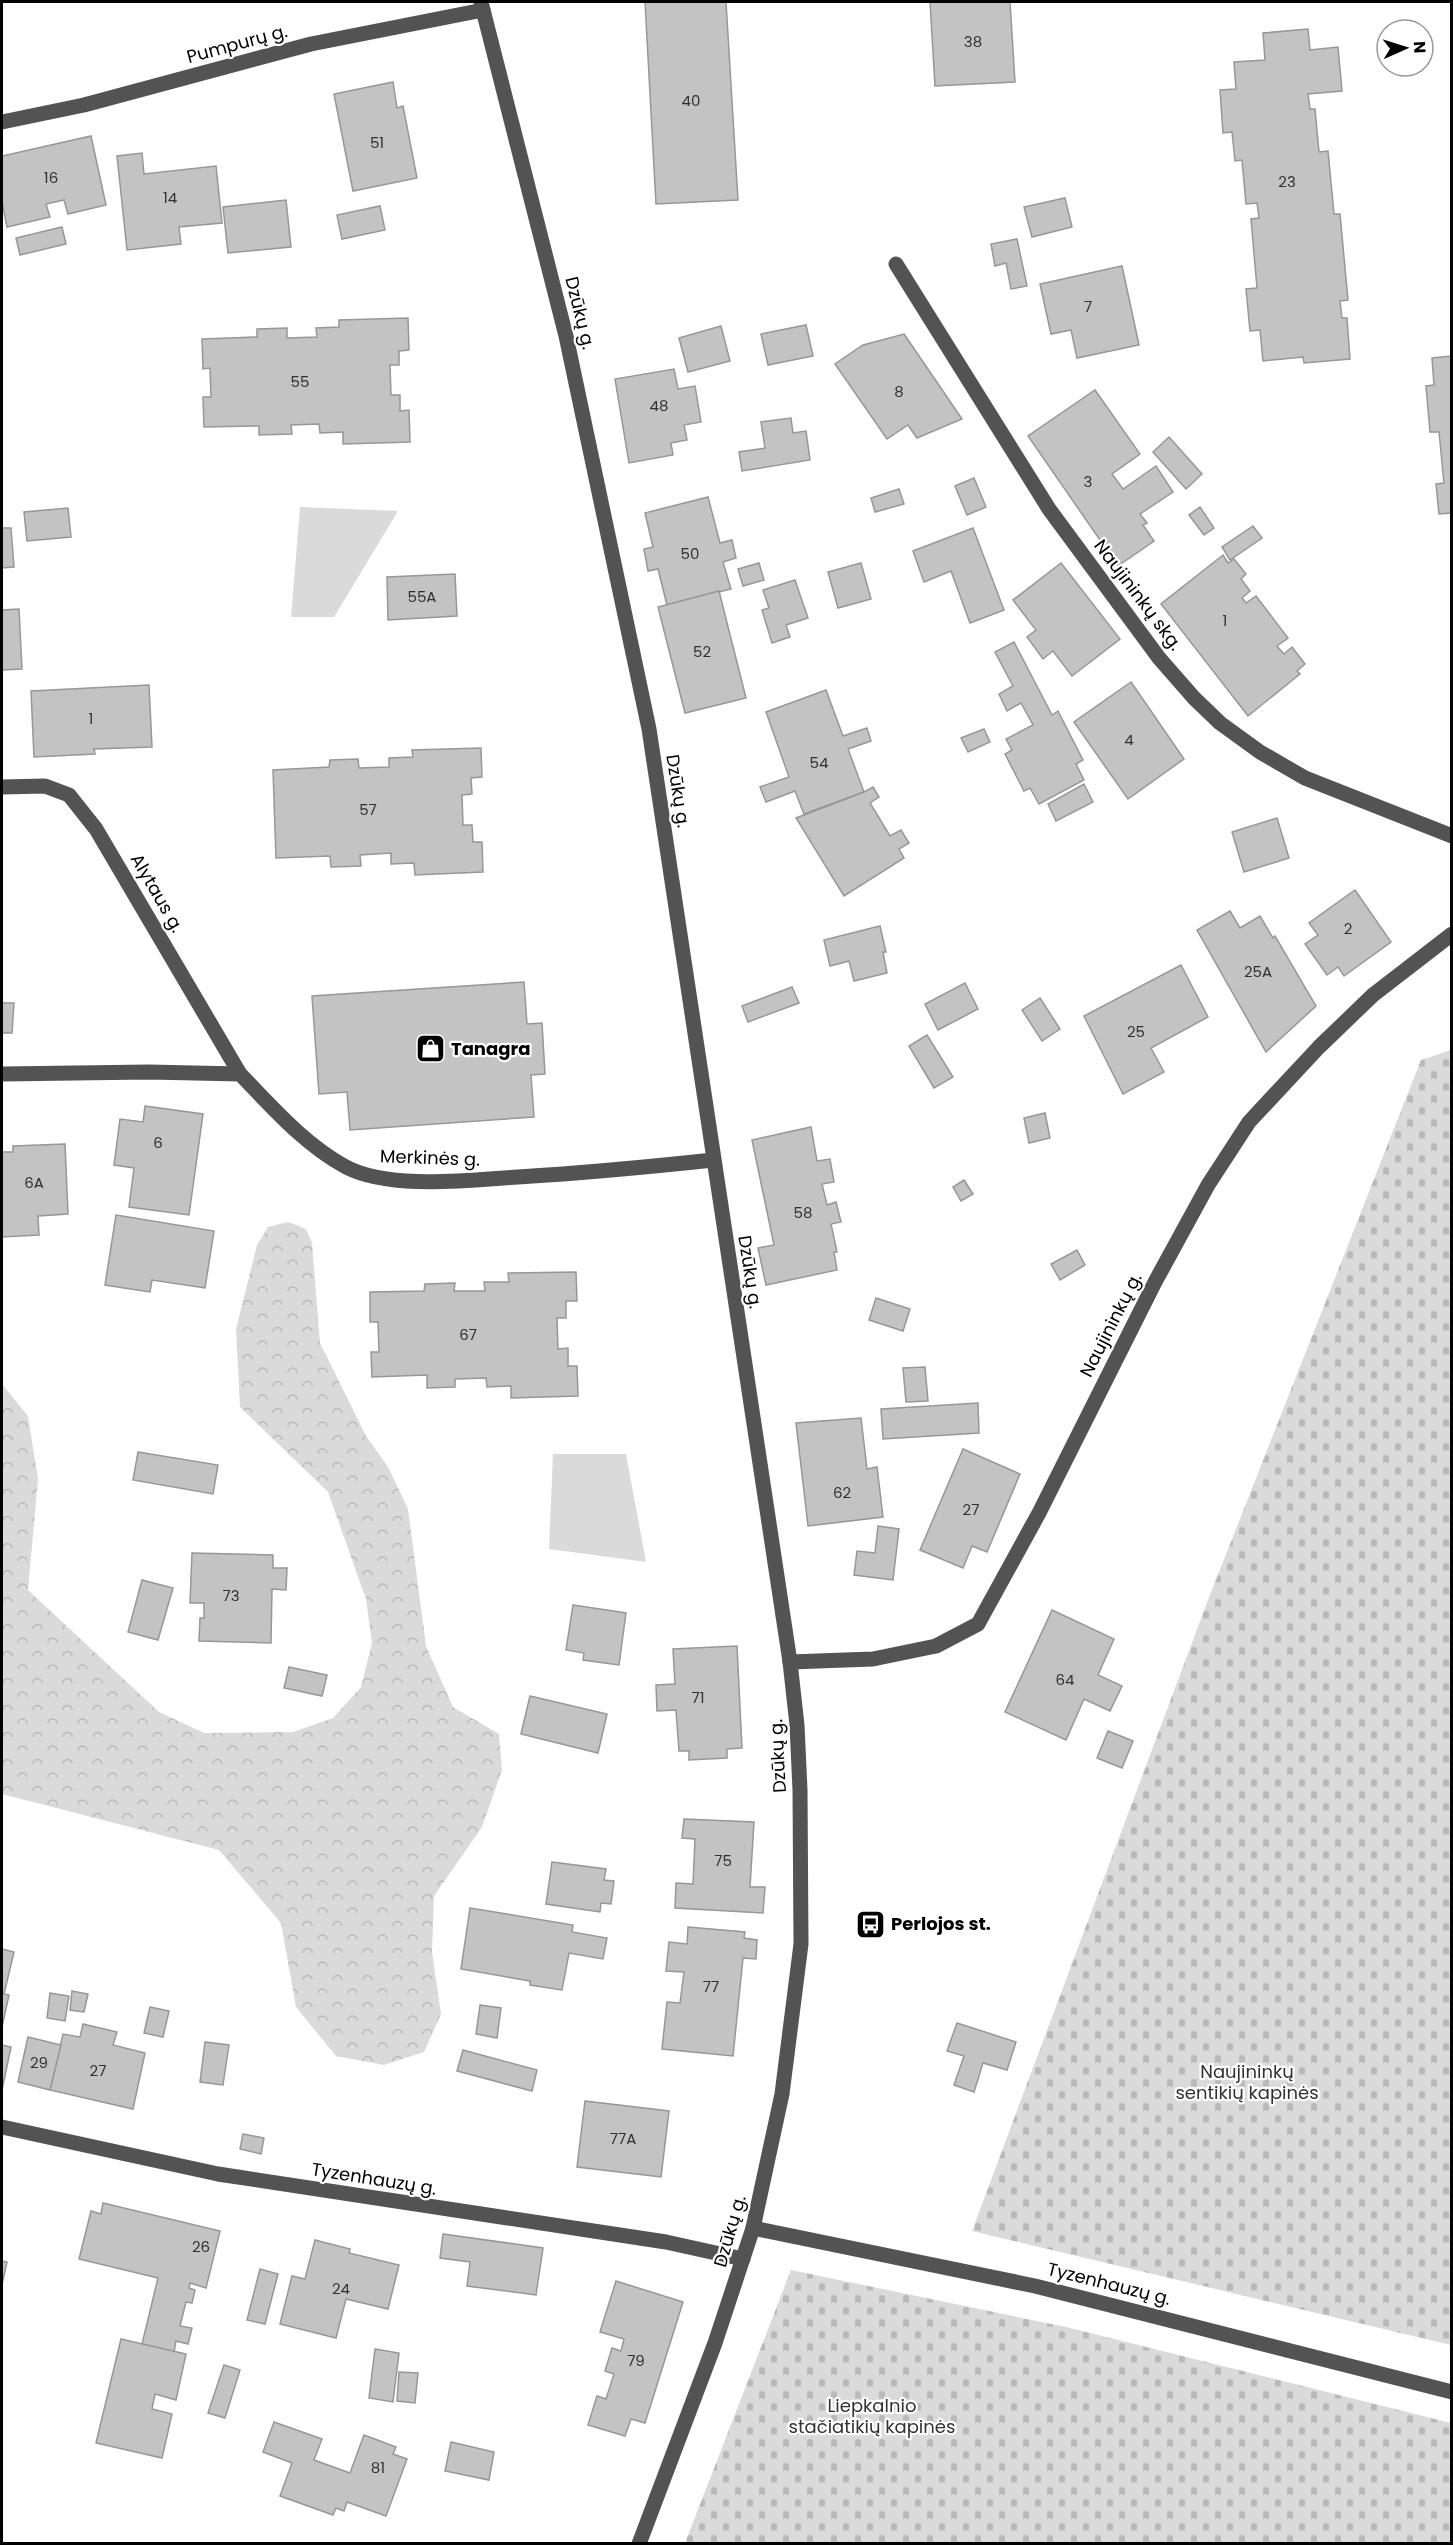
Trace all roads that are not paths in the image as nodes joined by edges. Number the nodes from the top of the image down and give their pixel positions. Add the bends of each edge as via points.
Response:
1 (482, 6) edge
2 (2, 122) edge
3 (896, 264) dead end
4 (2, 787) edge
5 (1452, 836) edge
6 (1452, 933) edge
7 (2, 1074) edge
8 (240, 1074) junction
9 (713, 1160) junction
10 (790, 1662) junction
11 (2, 2127) edge
12 (753, 2228) junction
13 (743, 2259) junction
14 (1452, 2392) edge
15 (639, 2544) edge

1 - 2 street, Pumpurų g.
1 - 9 street, Dzūkų g. via 566,336 649,729
3 - 5 street, Naujininkų skg. via 1049,509 1159,658 1194,698 1260,752 1305,778
4 - 8 street, Alytaus g. via 45,786 69,795 96,829
6 - 10 street, Naujininkų g. via 1373,996 1318,1047 1249,1122 1208,1185 1155,1282 1039,1513 978,1624 936,1646 873,1659
7 - 8 street
8 - 9 street, Merkinės g. via 306,1142 348,1168 384,1179 448,1182 605,1172
9 - 10 street, Dzūkų g.
10 - 12 street, Dzūkų g. via 800,1790 801,1944 782,2094
11 - 13 street, Tyzenhauzų g. via 218,2174 666,2242
12 - 13 street, Dzūkų g.
12 - 14 street, Tyzenhauzų g. via 1035,2286
13 - 15 street, Dzūkų g.

